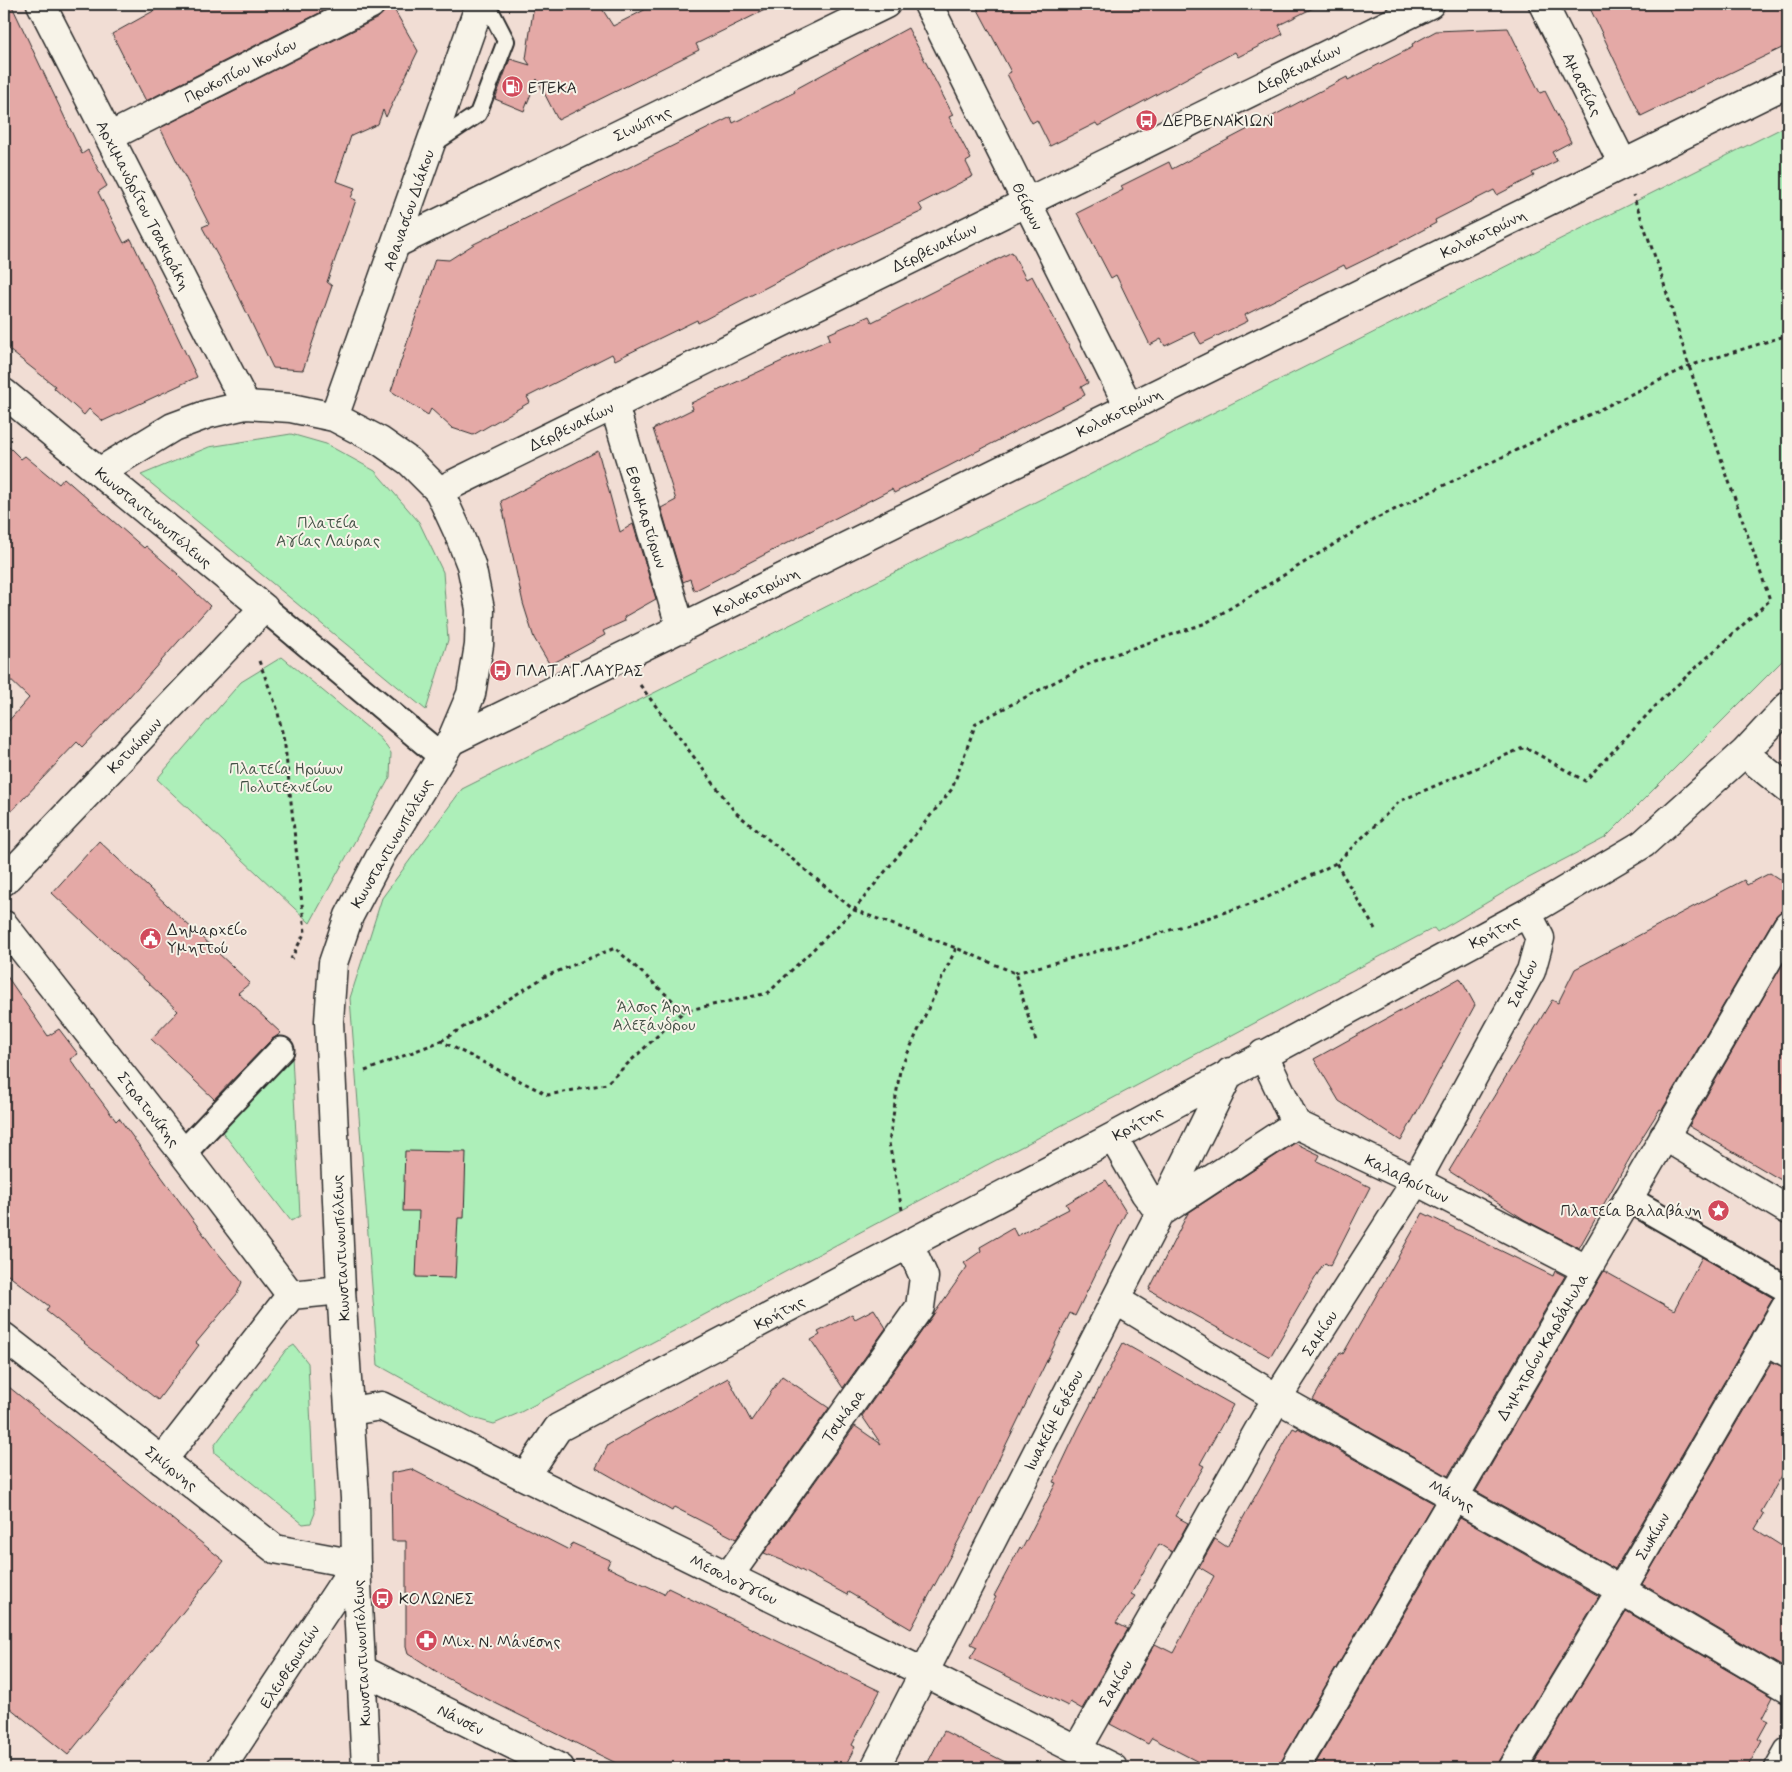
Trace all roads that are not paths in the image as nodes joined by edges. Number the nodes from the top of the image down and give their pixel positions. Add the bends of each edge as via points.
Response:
1 (41, 4) edge
2 (371, 4) edge
3 (480, 4) edge
4 (487, 4) edge
5 (886, 4) edge
6 (928, 4) edge
7 (1430, 4) edge
8 (1543, 4) edge
9 (1788, 83) edge
10 (109, 137) junction
11 (430, 146) junction
12 (1623, 164) junction
13 (1026, 202) junction
14 (397, 243) junction
15 (4, 394) edge
16 (246, 405) junction
17 (614, 405) junction
18 (1129, 407) junction
19 (334, 417) junction
20 (99, 472) junction
21 (439, 491) junction
22 (264, 608) junction
23 (681, 628) junction
24 (1788, 706) edge
25 (446, 748) junction
26 (1744, 753) junction
27 (1788, 790) edge
28 (4, 881) edge
29 (1527, 912) junction
30 (4, 925) edge
31 (1788, 925) edge
32 (281, 1050) dead end
33 (1263, 1054) junction
34 (1230, 1072) junction
35 (1296, 1124) junction
36 (1664, 1136) junction
37 (1113, 1137) junction
38 (183, 1153) junction
39 (1416, 1181) junction
40 (1627, 1198) junction
41 (1788, 1210) edge
42 (1160, 1213) junction
43 (909, 1244) junction
44 (1586, 1269) junction
45 (341, 1290) junction
46 (1788, 1290) edge
47 (291, 1295) junction
48 (1116, 1300) junction
49 (1788, 1303) edge
50 (4, 1337) edge
51 (1777, 1346) edge
52 (1276, 1398) junction
53 (350, 1411) junction
54 (162, 1461) junction
55 (525, 1477) junction
56 (1456, 1497) junction
57 (356, 1564) junction
58 (728, 1577) junction
59 (1621, 1590) junction
60 (362, 1670) junction
61 (923, 1672) junction
62 (1788, 1688) edge
63 (1076, 1750) junction
64 (1788, 1752) edge
65 (221, 1768) edge
66 (366, 1768) edge
67 (560, 1768) edge
68 (875, 1768) edge
69 (1114, 1768) edge
70 (1295, 1768) edge
71 (1512, 1768) edge
72 (1779, 1768) edge

1 - 10 street, Αρχιμανδρίτου Τσακιράκη
2 - 10 street, Προκοπίου Ικονίου
3 - 11 street, Αθανασίου Διάκου
4 - 11 lane via 506,41 478,114
5 - 14 street, Σινώπης
6 - 13 street, Θείρων
7 - 13 street, Δερβενακίων
8 - 12 street, Αμασείας
9 - 12 street, Κολοκοτρώνη
10 - 16 street, Αρχιμανδρίτου Τσακιράκη
11 - 14 street, Αθανασίου Διάκου
12 - 18 street, Κολοκοτρώνη
13 - 17 street, Δερβενακίων
13 - 18 street, Θείρων
14 - 19 street, Αθανασίου Διάκου
15 - 20 street, Κωνσταντινουπόλεως
16 - 19 street via 291,408
16 - 20 street via 173,427
17 - 21 street, Δερβενακίων
17 - 23 street, Εθνομαρτύρων
18 - 23 street, Κολοκοτρώνη
19 - 21 street via 380,441 410,462
20 - 22 street, Κωνσταντινουπόλεως
21 - 25 street via 471,565 480,609 479,645 471,694
22 - 25 street, Κωνσταντινουπόλεως
22 - 28 street, Κοτυώρων
23 - 25 street, Κολοκοτρώνη
24 - 26 street, Κρήτης
25 - 45 street, Κωνσταντινουπόλεως via 372,872 349,916 333,963 329,1021
26 - 27 street
26 - 29 street, Κρήτης via 1642,844
29 - 33 street, Κρήτης
29 - 39 street, Σαμίου via 1540,938 1531,971
30 - 38 street, Στρατονίκης
31 - 36 street, Δημητρίου Καρδάμυλα
32 - 38 street
33 - 34 street, Κρήτης
33 - 35 street
34 - 37 street, Κρήτης
34 - 42 street, Ιωακείμ Εφέσου
35 - 39 street, Καλαβρύτων
35 - 42 street
36 - 40 street, Δημητρίου Καρδάμυλα
36 - 41 street
37 - 42 street
37 - 43 street, Κρήτης
38 - 47 street, Στρατονίκης
39 - 44 street, Καλαβρύτων
39 - 52 street, Σαμίου
40 - 44 street, Δημητρίου Καρδάμυλα
40 - 46 street
42 - 48 street, Ιωακείμ Εφέσου
43 - 55 street, Κρήτης via 558,1428
43 - 58 street, Τσιμάρα via 924,1278 920,1308
44 - 56 street, Δημητρίου Καρδάμυλα
45 - 47 street
45 - 53 street, Κωνσταντινουπόλεως
47 - 54 street
48 - 52 street, Μάνης
48 - 61 street, Ιωακείμ Εφέσου
49 - 51 street, Σωκίων
50 - 54 street, Σμύρνης
51 - 59 street, Σωκίων
52 - 56 street, Μάνης
52 - 63 street, Σαμίου
53 - 55 street, Μεσολογγίου via 381,1406
53 - 57 street, Κωνσταντινουπόλεως
54 - 57 street, Σμύρνης via 275,1549
55 - 58 street, Μεσολογγίου
56 - 59 street, Μάνης
56 - 70 street, Δημητρίου Καρδάμυλα
57 - 60 street, Κωνσταντινουπόλεως
57 - 65 street, Ελευθερωτών
58 - 61 street, Μεσολογγίου
59 - 62 street, Μάνης
59 - 71 street, Σωκίων
60 - 66 street, Κωνσταντινουπόλεως
60 - 67 street, Νάνσεν
61 - 63 street, Μεσολογγίου
61 - 68 street, Ιωακείμ Εφέσου
63 - 69 street, Μεσολογγίου
64 - 72 street

